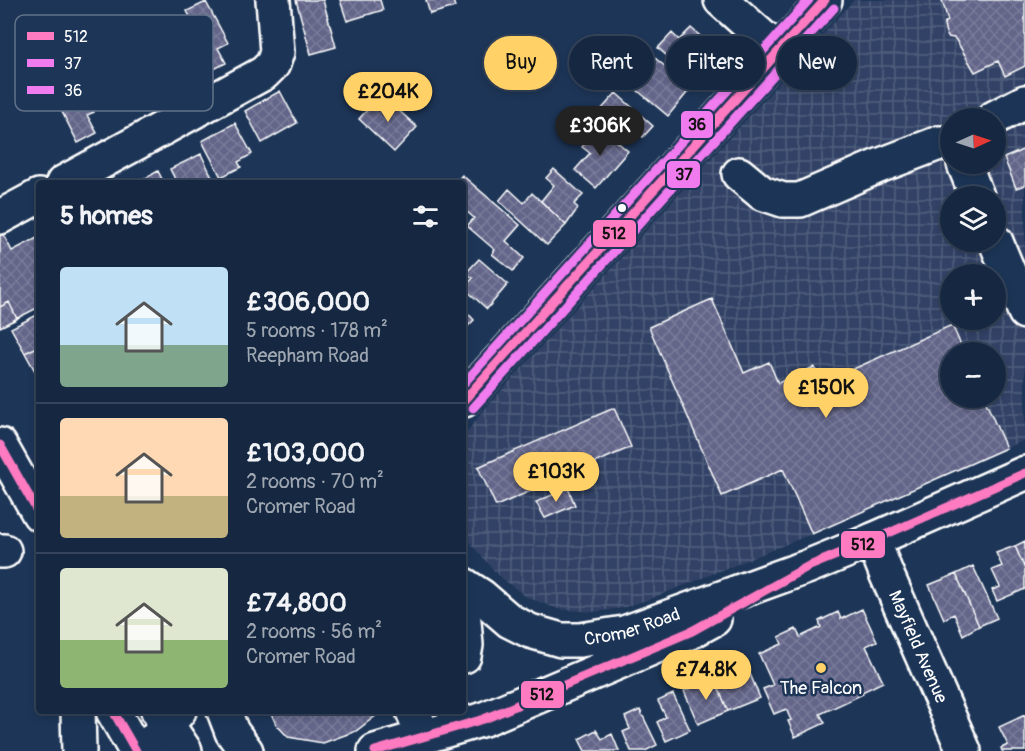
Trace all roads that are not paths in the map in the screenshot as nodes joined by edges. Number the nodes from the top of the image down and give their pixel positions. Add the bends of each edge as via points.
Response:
1 (273, 0) edge
2 (721, 0) edge
3 (825, 0) edge
4 (792, 36) edge
5 (777, 50) edge
6 (777, 52) edge
7 (213, 101) edge
8 (1025, 102) edge
9 (195, 111) edge
10 (1006, 112) edge
11 (940, 143) edge
12 (739, 174) dead end
13 (68, 180) edge
14 (36, 198) edge
15 (0, 217) edge
16 (1000, 252) edge
17 (1025, 312) edge
18 (467, 398) edge
19 (0, 445) edge
20 (1025, 473) edge
21 (36, 509) edge
22 (873, 540) junction
23 (807, 567) junction
24 (466, 586) edge
25 (78, 714) edge
26 (115, 714) edge
27 (225, 714) edge
28 (420, 727) edge
29 (171, 730) edge
30 (79, 751) edge
31 (135, 751) edge
32 (144, 751) edge
33 (246, 751) edge
34 (375, 751) edge
35 (964, 751) edge

1 - 7 main road via 277,52 273,64
2 - 5 main road
3 - 4 main road
6 - 18 main road
8 - 10 main road
9 - 13 main road
11 - 12 main road via 800,200 783,200 762,193
14 - 15 main road
16 - 17 main road
19 - 21 main road
20 - 22 main road, Cromer Road
22 - 23 main road, Cromer Road
22 - 35 main road, Mayfield Avenue via 937,720
23 - 24 main road, Cromer Road via 624,633 580,640 561,640 530,631 510,621
23 - 28 main road, Cromer Road via 692,632 484,719
25 - 30 main road
26 - 31 main road
27 - 33 main road
28 - 34 main road, Cromer Road
29 - 32 main road

